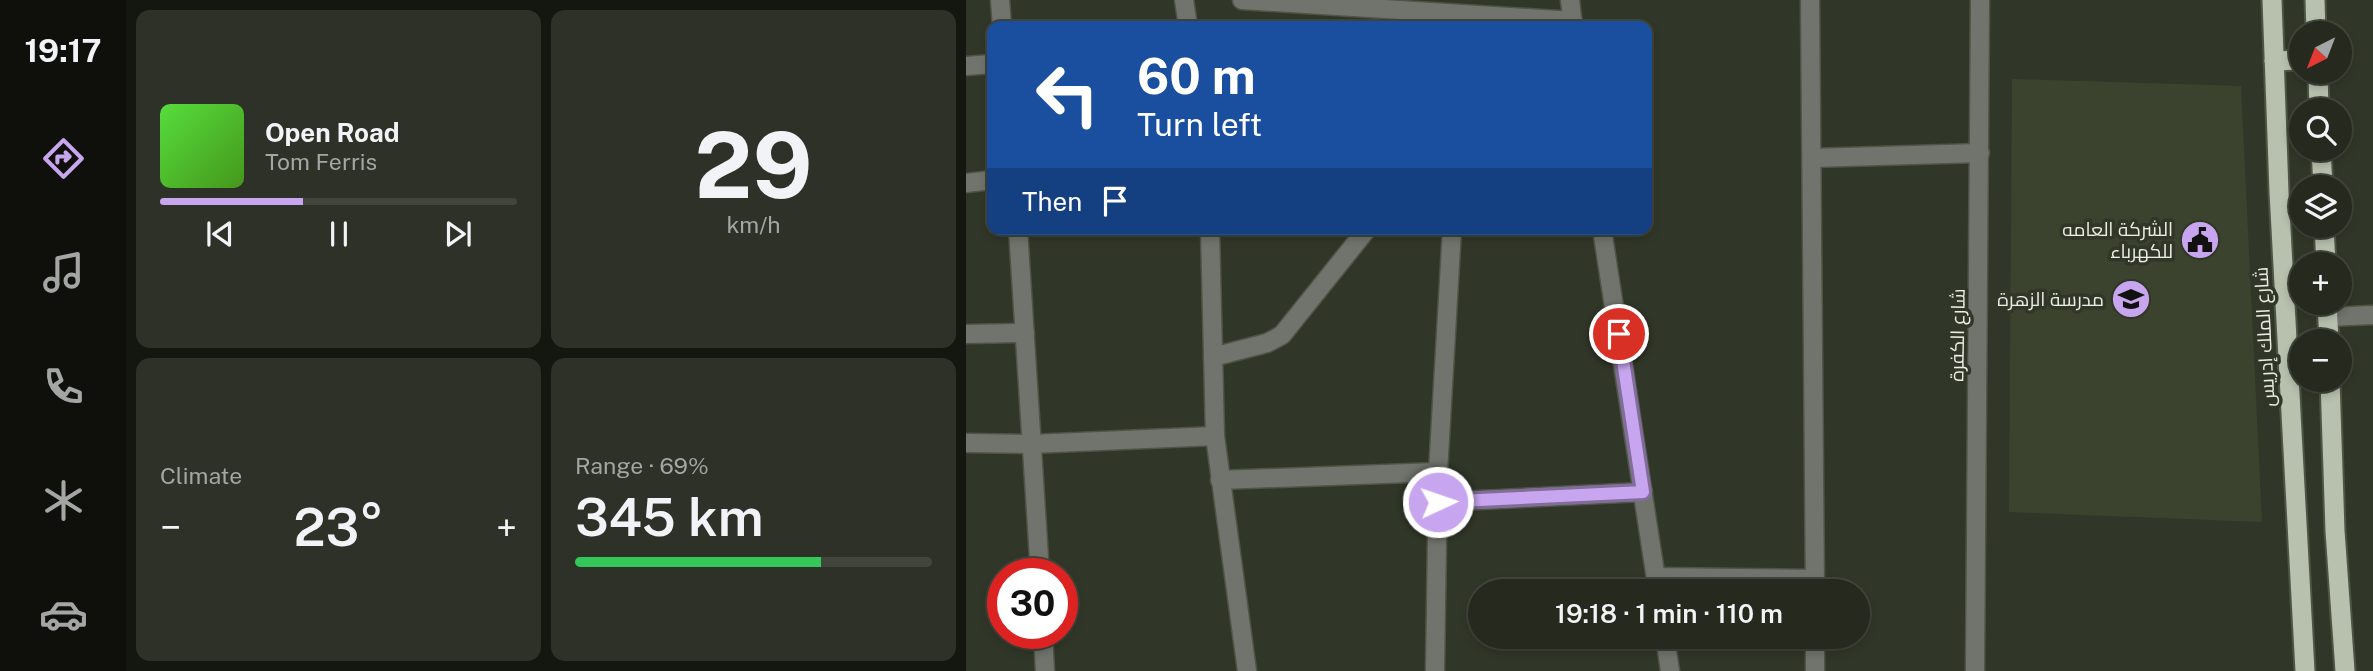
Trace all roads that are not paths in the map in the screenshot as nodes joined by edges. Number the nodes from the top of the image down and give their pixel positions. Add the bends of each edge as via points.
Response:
1 (1000, 0) edge
2 (1184, 0) edge
3 (1242, 0) edge
4 (1570, 0) edge
5 (1810, 0) edge
6 (1980, 0) edge
7 (2272, 0) edge
8 (2315, 0) edge
9 (1002, 21) edge
10 (1187, 21) edge
11 (1532, 21) edge
12 (1573, 21) edge
13 (2316, 21) edge
14 (2289, 60) edge
15 (2274, 61) junction
16 (987, 64) edge
17 (966, 66) edge
18 (1980, 153) junction
19 (1812, 158) junction
20 (987, 181) edge
21 (966, 183) edge
22 (1018, 235) edge
23 (1210, 235) edge
24 (1362, 235) edge
25 (1452, 235) edge
26 (1603, 235) edge
27 (2352, 313) edge
28 (2373, 316) edge
29 (1025, 333) junction
30 (966, 334) edge
31 (1213, 357) junction
32 (2330, 392) edge
33 (1215, 436) junction
34 (966, 443) edge
35 (1032, 444) junction
36 (1438, 472) junction
37 (1220, 480) junction
38 (1643, 492) junction
39 (1438, 502) junction
40 (1039, 558) edge
41 (1656, 579) edge
42 (1815, 579) edge
43 (1044, 649) edge
44 (1667, 649) edge
45 (1815, 649) edge
46 (1045, 671) edge
47 (1247, 671) edge
48 (1435, 671) edge
49 (1670, 671) edge
50 (1815, 671) edge
51 (1975, 671) edge
52 (2305, 671) edge
53 (2345, 671) edge

1 - 9 street
2 - 10 street
3 - 11 street
4 - 12 street
5 - 19 street
6 - 18 street, شارع الكفرة
7 - 15 highway, شارع الملك إدريس
8 - 13 highway
14 - 15 highway
15 - 52 highway, شارع الملك إدريس
16 - 17 street
18 - 19 street
18 - 51 street, شارع الكفرة
19 - 42 street
20 - 21 street
22 - 29 street
23 - 31 street
24 - 31 street via 1282,335
25 - 36 street
26 - 38 street
27 - 28 street
29 - 30 street
29 - 35 street
31 - 33 street
32 - 53 highway
33 - 35 street
33 - 37 street
34 - 35 street
35 - 40 street
36 - 37 street
36 - 39 street
37 - 47 street
38 - 39 street
38 - 41 street
39 - 48 street
43 - 46 street
44 - 49 street
45 - 50 street

